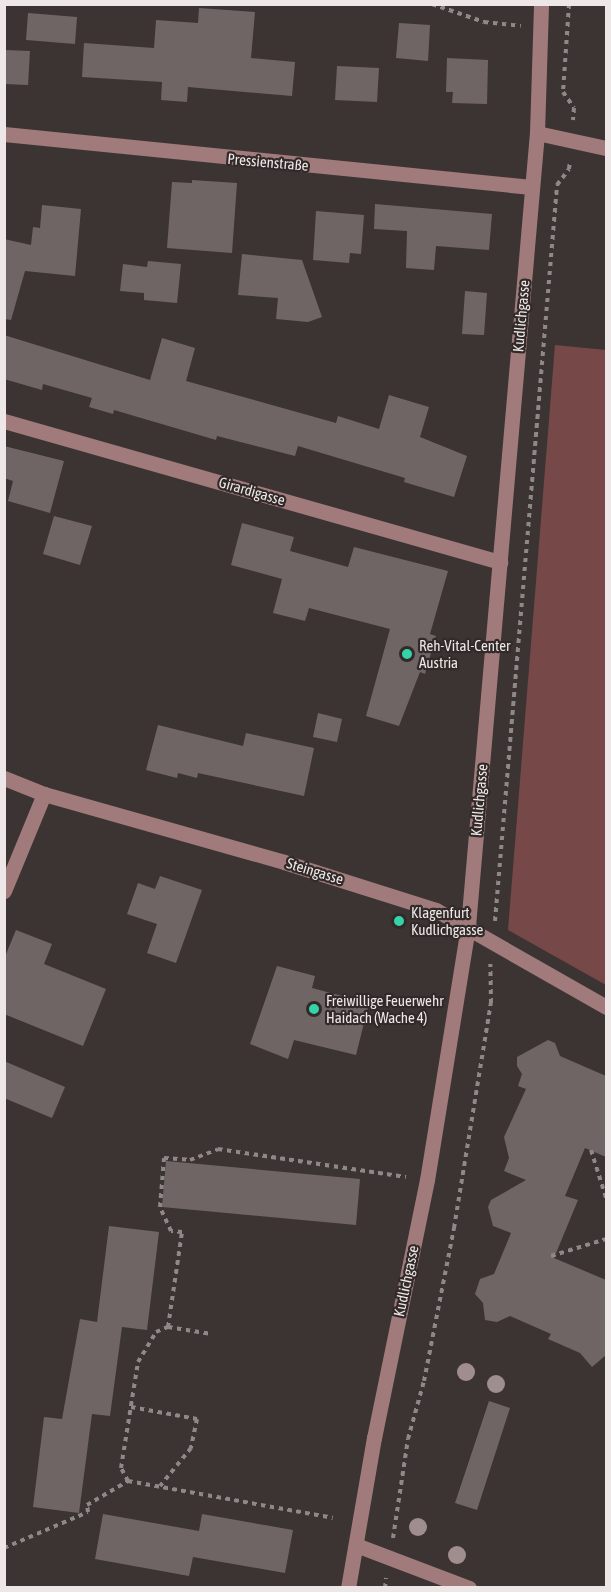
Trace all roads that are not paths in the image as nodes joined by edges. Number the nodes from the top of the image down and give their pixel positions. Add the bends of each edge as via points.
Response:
1 (541, 4) edge
2 (537, 133) junction
3 (4, 134) edge
4 (606, 148) edge
5 (531, 187) junction
6 (4, 421) edge
7 (500, 562) junction
8 (4, 778) edge
9 (44, 794) junction
10 (4, 891) edge
11 (468, 926) junction
12 (606, 1007) edge
13 (356, 1545) junction
14 (348, 1587) edge
15 (469, 1587) edge

1 - 2 street, Kudlichgasse
2 - 4 street
2 - 5 street, Kudlichgasse
3 - 5 street, Pressienstraße
5 - 7 street, Kudlichgasse
6 - 7 street, Girardigasse
7 - 11 street, Kudlichgasse
8 - 9 street, Steingasse
9 - 10 street
9 - 11 street, Steingasse via 332,876 436,910
11 - 12 street, Steingasse
11 - 13 street, Kudlichgasse via 427,1180
13 - 14 street, Kudlichgasse
13 - 15 street

